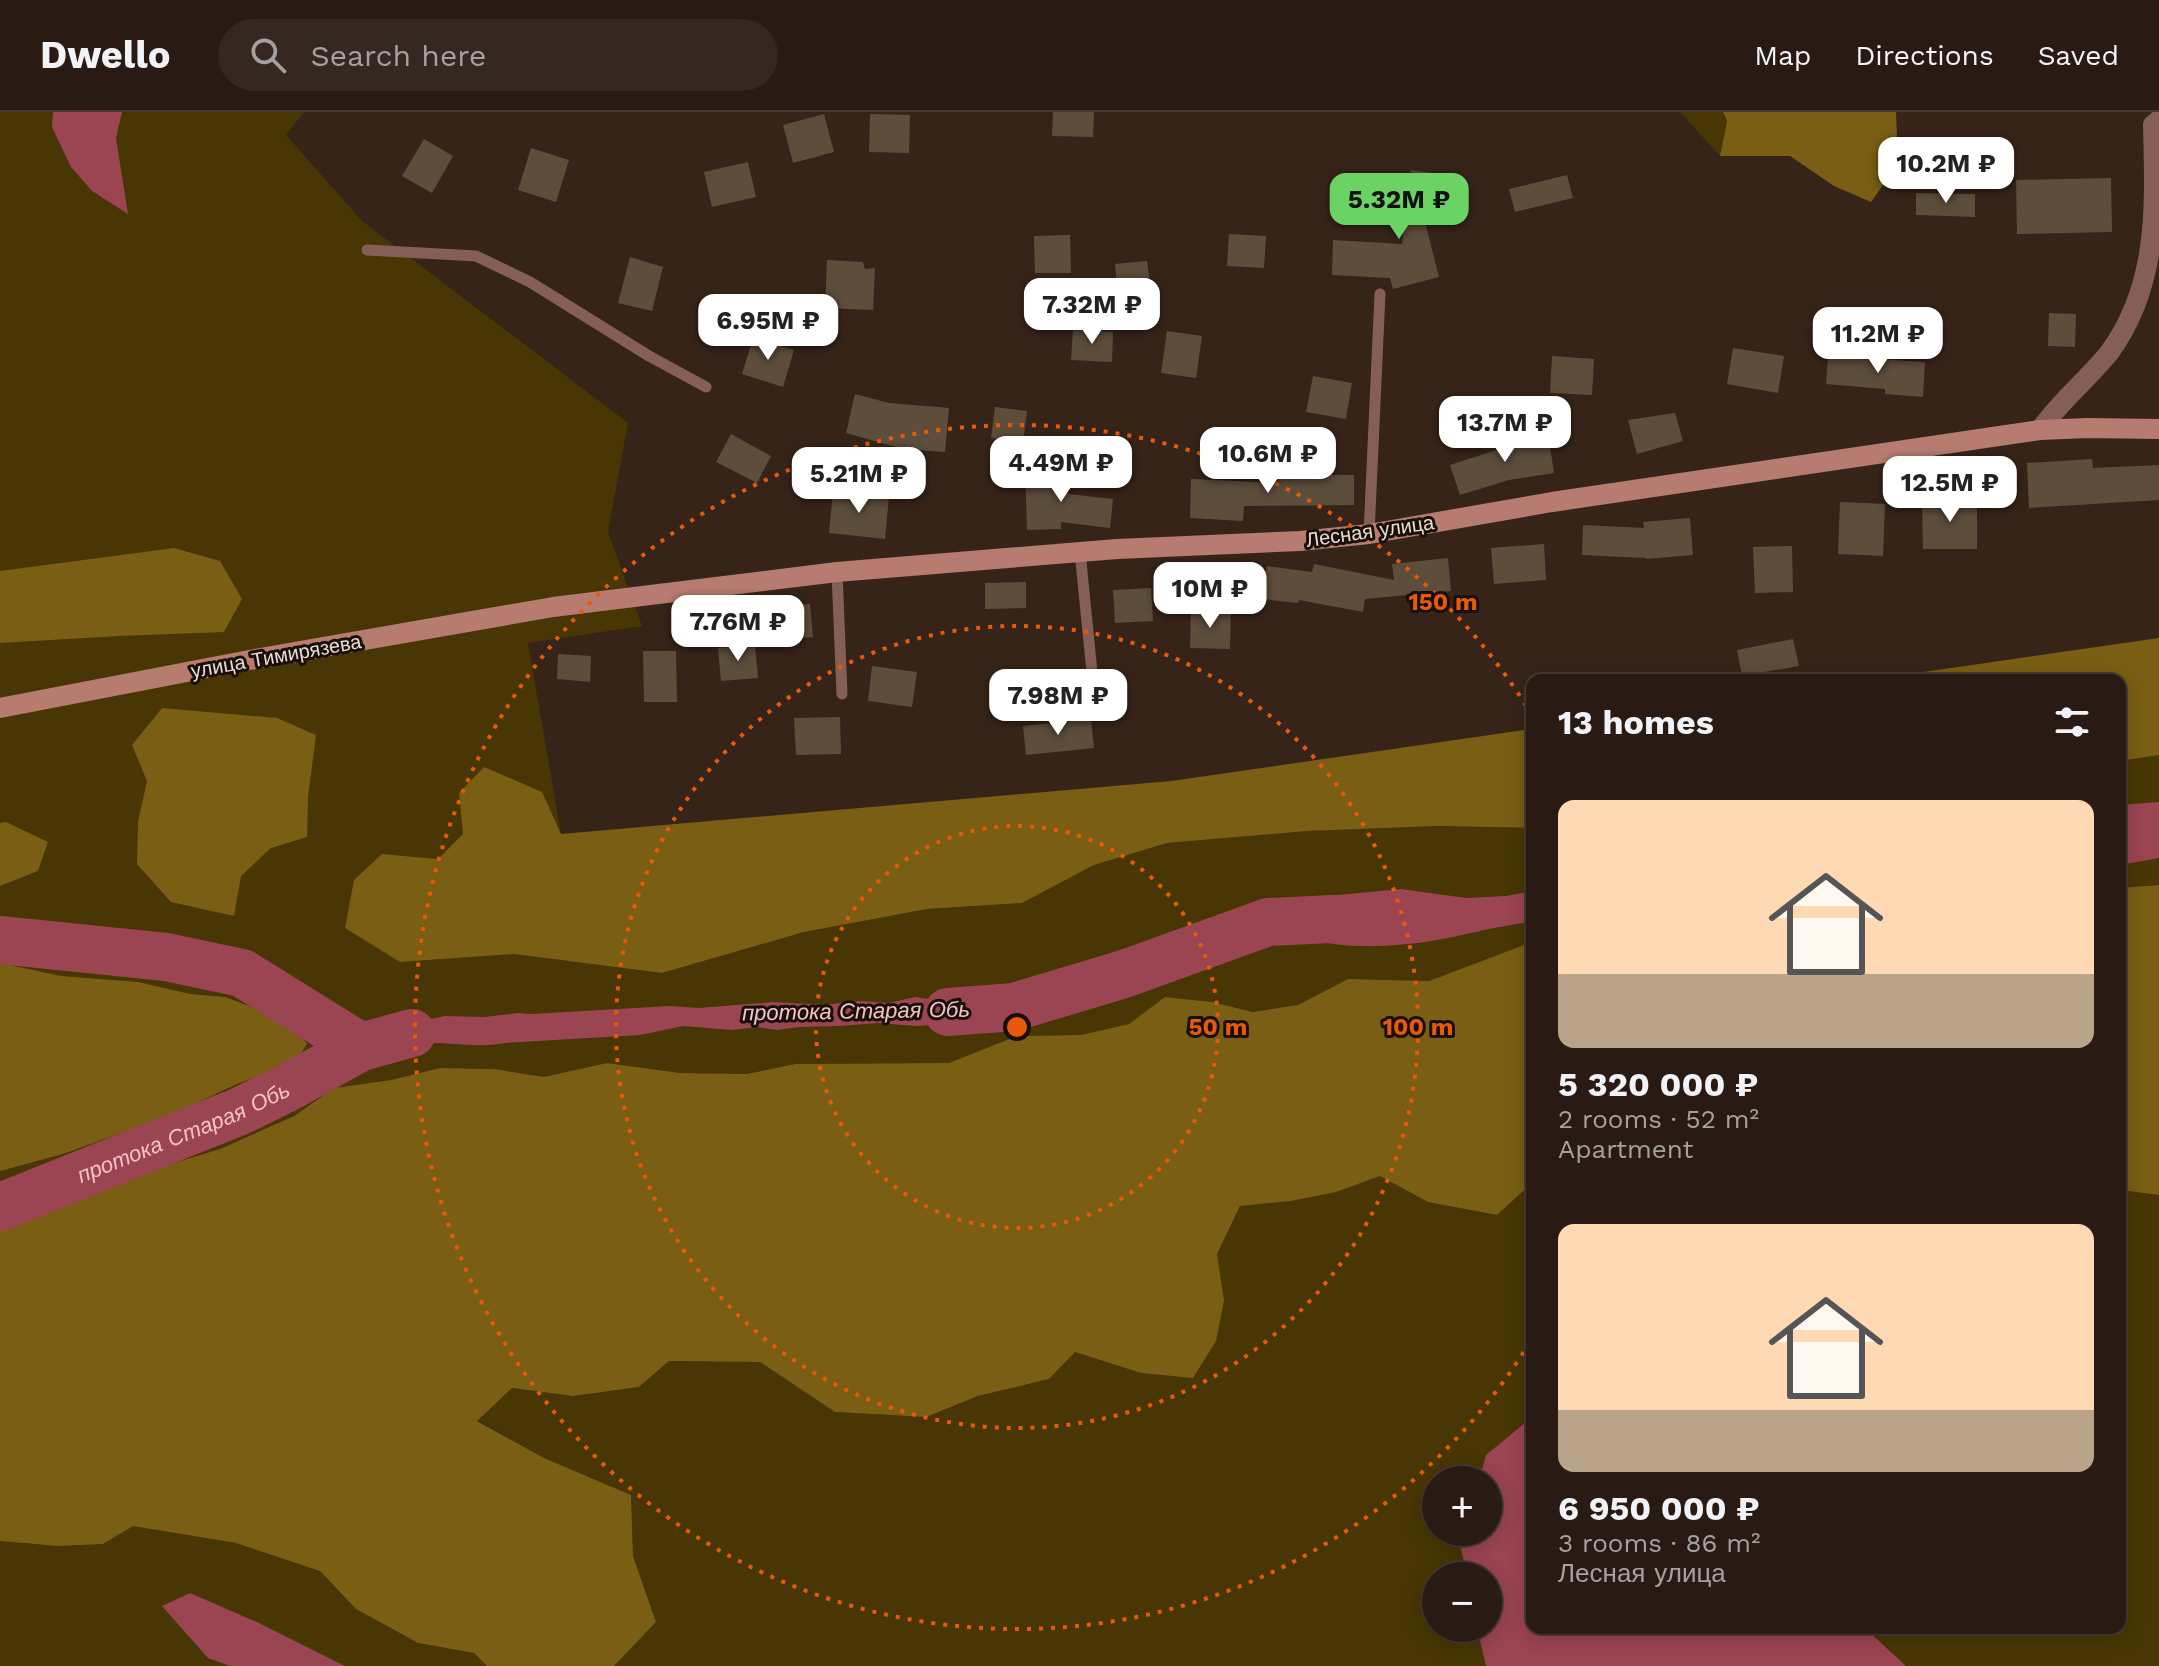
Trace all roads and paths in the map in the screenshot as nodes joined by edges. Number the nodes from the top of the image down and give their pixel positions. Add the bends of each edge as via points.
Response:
1 (2159, 120) edge
2 (2157, 223) edge
3 (367, 250) dead end
4 (1380, 294) dead end
5 (706, 387) dead end
6 (2159, 429) edge
7 (2040, 430) junction
8 (1369, 534) junction
9 (1080, 552) junction
10 (837, 572) junction
11 (553, 607) joint
12 (1092, 672) dead end
13 (842, 694) dead end
14 (0, 708) edge

1 - 2 street via 2153,125
2 - 7 street via 2142,294 2128,324 2111,351
3 - 5 lane via 476,256 530,282
4 - 8 lane
6 - 7 street, Лесная улица
7 - 8 street, Лесная улица
8 - 9 street, Лесная улица
9 - 10 street, Лесная улица
9 - 12 lane
10 - 11 street, Лесная улица
10 - 13 lane
11 - 14 street, улица Тимирязева

